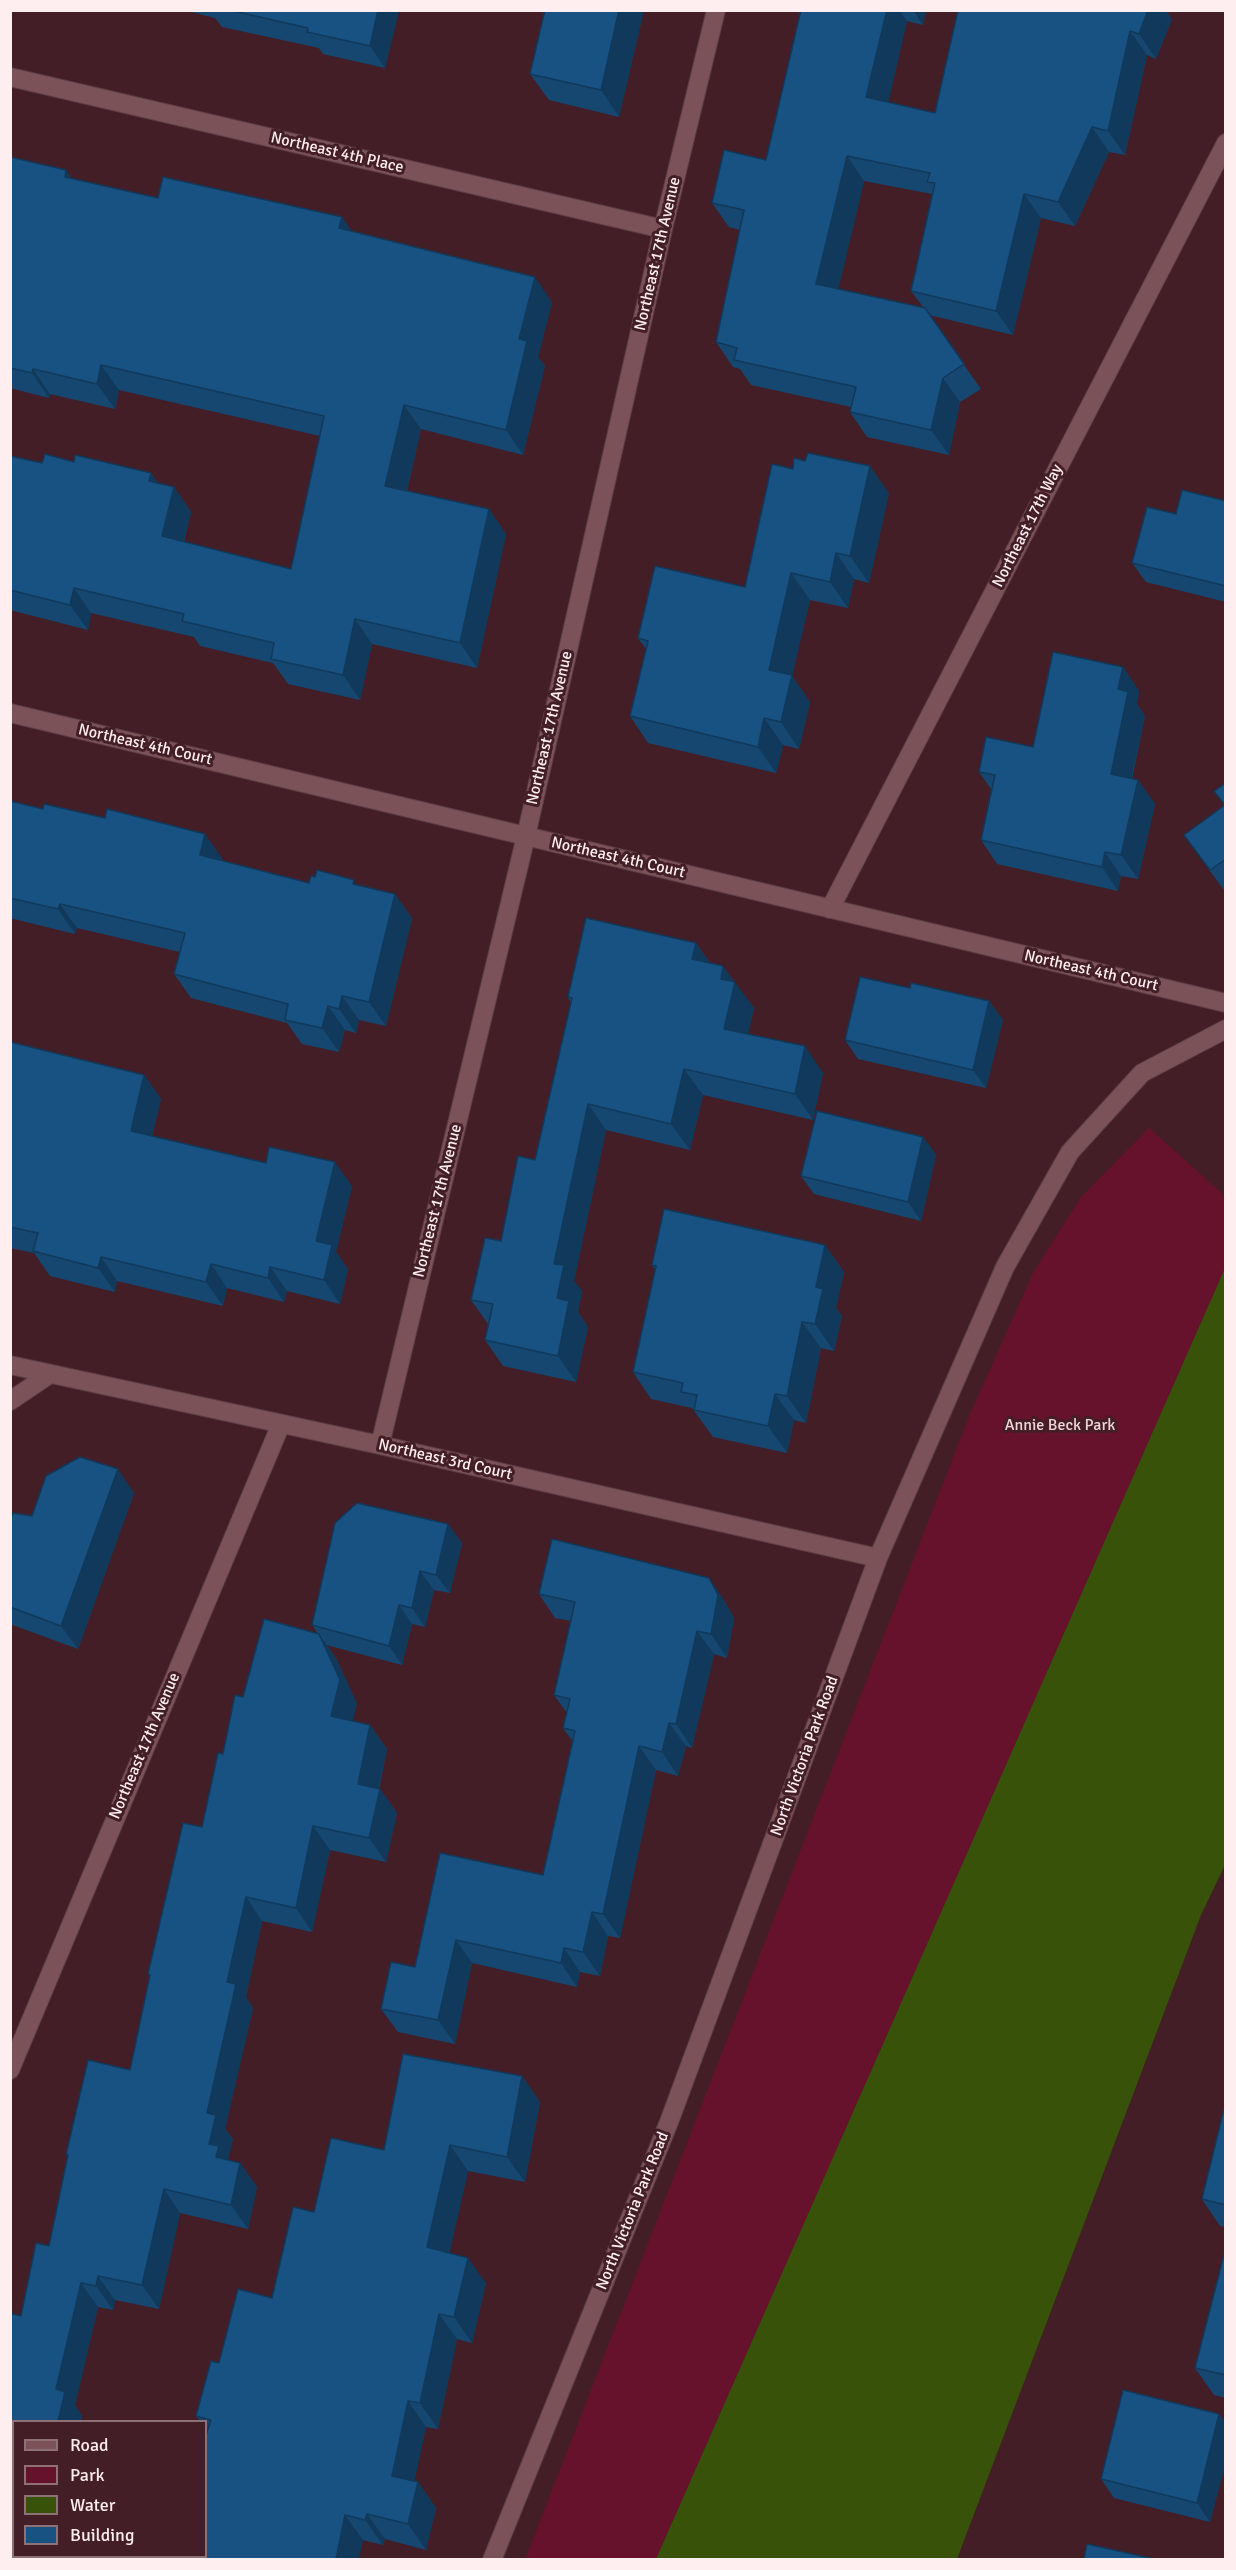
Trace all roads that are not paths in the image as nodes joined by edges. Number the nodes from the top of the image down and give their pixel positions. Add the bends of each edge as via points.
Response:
1 (716, 10) edge
2 (10, 77) edge
3 (1226, 143) edge
4 (663, 229) junction
5 (10, 713) edge
6 (526, 836) junction
7 (830, 909) junction
8 (1226, 1003) edge
9 (1226, 1029) edge
10 (10, 1365) edge
11 (50, 1374) junction
12 (10, 1401) edge
13 (281, 1424) junction
14 (380, 1445) junction
15 (878, 1558) junction
16 (10, 2070) edge
17 (492, 2559) edge

1 - 4 street, Northeast 17th Avenue
2 - 4 street, Northeast 4th Place
3 - 7 street, Northeast 17th Way
4 - 6 street, Northeast 17th Avenue
5 - 6 street, Northeast 4th Court
6 - 7 street, Northeast 4th Court
6 - 14 street, Northeast 17th Avenue
7 - 8 street, Northeast 4th Court
9 - 15 street, North Victoria Park Road via 1142,1073 1070,1152 1005,1267
10 - 11 street, Northeast 3rd Court
11 - 12 street
11 - 13 street, Northeast 3rd Court
13 - 14 street, Northeast 3rd Court
13 - 16 street, Northeast 17th Avenue
14 - 15 street, Northeast 3rd Court
15 - 17 street, North Victoria Park Road via 669,2122

